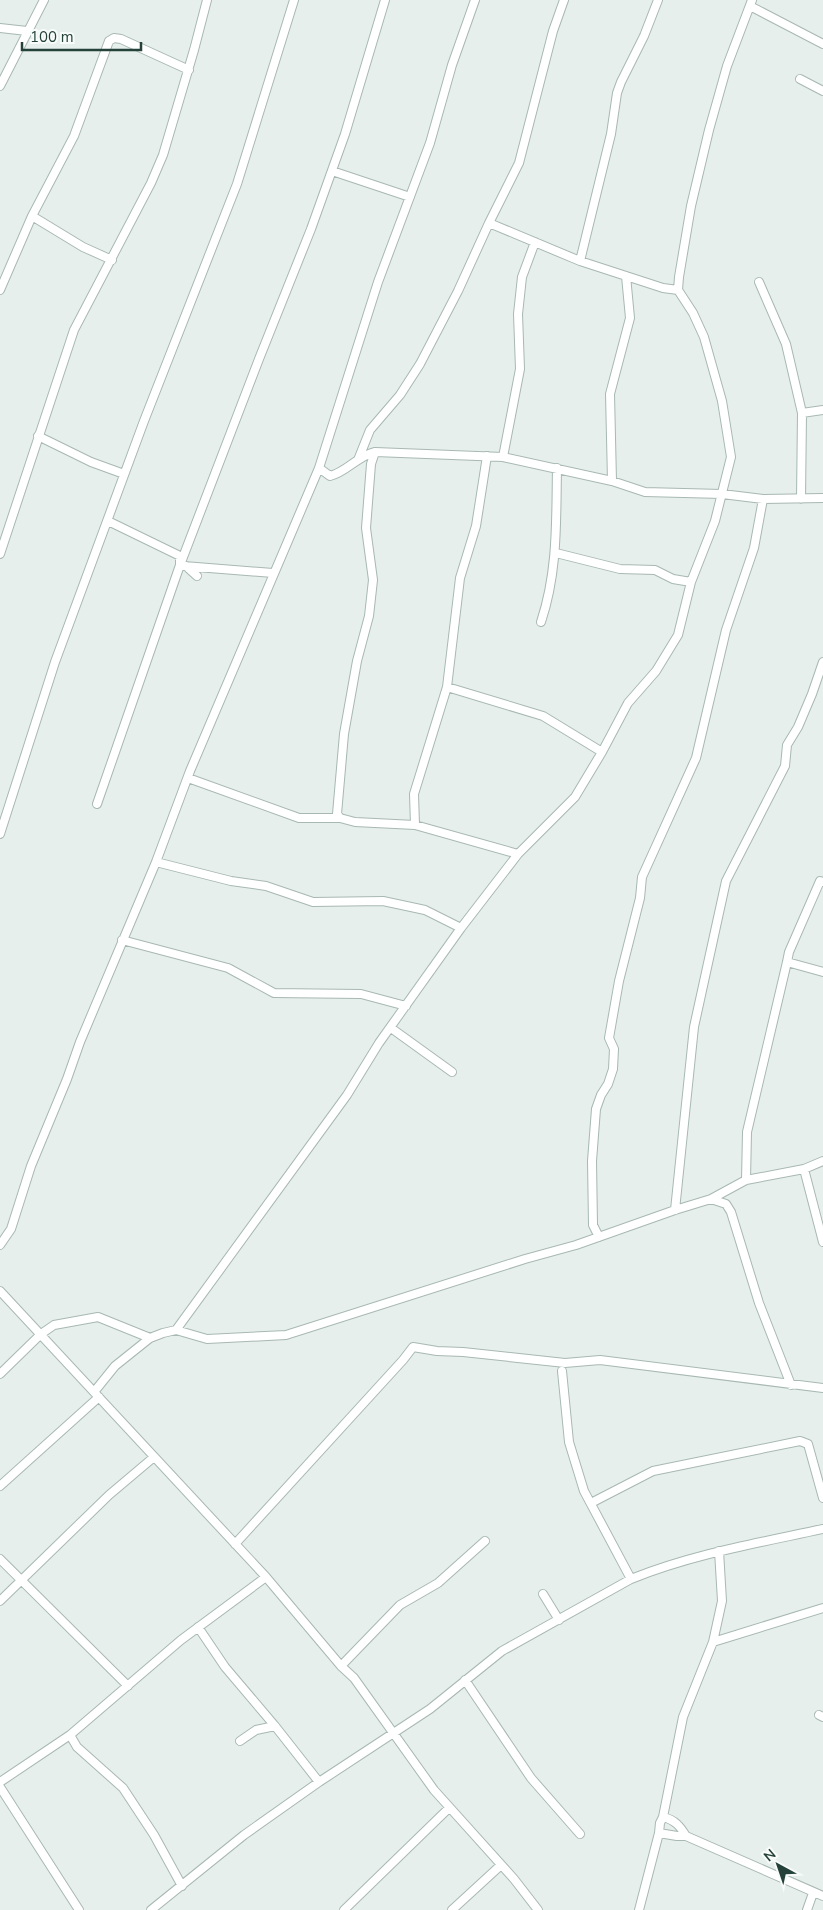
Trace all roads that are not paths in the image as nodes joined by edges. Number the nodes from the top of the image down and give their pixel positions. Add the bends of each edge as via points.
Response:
1 (44, 0) edge
2 (207, 0) edge
3 (294, 0) edge
4 (385, 0) edge
5 (475, 0) edge
6 (564, 0) edge
7 (658, 0) edge
8 (751, 3) edge
9 (0, 28) edge
10 (27, 32) junction
11 (823, 44) edge
12 (188, 70) junction
13 (800, 80) dead end
14 (0, 86) edge
15 (823, 91) edge
16 (332, 171) junction
17 (410, 197) junction
18 (32, 216) junction
19 (489, 223) junction
20 (534, 242) junction
21 (112, 260) junction
22 (580, 261) junction
23 (626, 276) junction
24 (759, 282) dead end
25 (0, 290) edge
26 (678, 290) junction
27 (823, 410) edge
28 (802, 412) junction
29 (38, 436) junction
30 (374, 452) junction
31 (487, 456) junction
32 (503, 458) junction
33 (358, 460) junction
34 (319, 468) junction
35 (557, 468) junction
36 (124, 474) junction
37 (612, 480) junction
38 (722, 494) junction
39 (823, 498) edge
40 (763, 499) junction
41 (801, 499) junction
42 (108, 521) junction
43 (556, 552) junction
44 (0, 554) edge
45 (180, 566) junction
46 (273, 573) junction
47 (197, 576) dead end
48 (691, 582) junction
49 (541, 622) dead end
50 (823, 662) edge
51 (447, 686) junction
52 (602, 752) junction
53 (188, 778) junction
54 (97, 804) dead end
55 (340, 818) junction
56 (414, 824) junction
57 (0, 834) edge
58 (518, 854) junction
59 (156, 862) junction
60 (822, 880) edge
61 (461, 928) junction
62 (122, 940) junction
63 (787, 962) junction
64 (823, 972) edge
65 (406, 1006) junction
66 (391, 1028) junction
67 (452, 1072) dead end
68 (823, 1161) edge
69 (804, 1169) junction
70 (746, 1180) junction
71 (711, 1199) junction
72 (675, 1210) junction
73 (598, 1237) junction
74 (823, 1242) edge
75 (0, 1245) edge
76 (0, 1291) edge
77 (176, 1330) junction
78 (41, 1334) junction
79 (150, 1338) junction
80 (562, 1371) dead end
81 (0, 1374) edge
82 (791, 1385) junction
83 (823, 1388) edge
84 (96, 1395) junction
85 (154, 1457) junction
86 (0, 1486) edge
87 (823, 1498) edge
88 (591, 1503) junction
89 (823, 1529) edge
90 (485, 1540) dead end
91 (235, 1544) junction
92 (719, 1551) junction
93 (0, 1559) edge
94 (266, 1577) junction
95 (21, 1578) junction
96 (631, 1579) junction
97 (543, 1594) dead end
98 (0, 1601) edge
99 (823, 1608) edge
100 (559, 1620) junction
101 (198, 1627) junction
102 (713, 1642) junction
103 (341, 1666) junction
104 (465, 1680) junction
105 (128, 1686) junction
106 (275, 1726) junction
107 (392, 1733) junction
108 (70, 1735) junction
109 (240, 1741) dead end
110 (0, 1782) edge
111 (319, 1782) junction
112 (0, 1786) edge
113 (449, 1808) junction
114 (663, 1817) junction
115 (659, 1833) junction
116 (580, 1834) dead end
117 (686, 1836) junction
118 (501, 1865) junction
119 (182, 1886) junction
120 (813, 1893) junction
121 (823, 1896) edge
122 (78, 1910) edge
123 (151, 1910) edge
124 (344, 1910) edge
125 (452, 1910) edge
126 (538, 1910) edge
127 (638, 1910) edge
128 (807, 1910) edge

1 - 10 street
2 - 12 street
3 - 36 street via 237,184
4 - 16 street
5 - 17 street
6 - 19 street via 519,163
7 - 22 street via 617,93 611,134
8 - 11 street
8 - 26 street via 727,66 709,130 691,206
9 - 10 street
10 - 14 street
12 - 18 street via 121,39 108,41 74,136
12 - 21 street via 152,183
13 - 15 street
16 - 17 street
16 - 45 street
17 - 34 street via 378,282
18 - 21 street via 83,247
18 - 25 street
19 - 20 street
19 - 33 street via 420,364 400,395 370,430
20 - 22 street
20 - 32 street via 522,277 518,314 520,369
21 - 29 street via 74,330
22 - 23 street
23 - 26 street
23 - 37 street via 630,318 610,394
24 - 28 street via 786,344
26 - 38 street via 704,337 722,401 731,457
27 - 28 street
28 - 41 street
29 - 36 street
29 - 44 street
30 - 31 street
30 - 33 street
30 - 55 street via 366,528 373,580 369,616 344,734 336,808
31 - 32 street
31 - 51 street via 476,526 460,578
32 - 35 street
33 - 34 street via 330,476
34 - 46 street
35 - 37 street
35 - 43 street
36 - 42 street
37 - 38 street via 645,492
38 - 40 street
38 - 48 street via 716,521
39 - 41 street
40 - 41 street
40 - 73 street via 754,548 726,630 696,758 642,877 609,1038 614,1049 613,1069 596,1109 592,1161 593,1225
42 - 45 street via 180,556
42 - 57 street via 55,662
43 - 48 street via 620,569 655,570 673,579
43 - 49 street
45 - 46 street
45 - 47 street via 186,566
45 - 54 street
46 - 53 street
48 - 52 street via 678,635 656,670 628,703
50 - 72 street via 802,718 787,746 785,766 726,881 694,1027
51 - 52 street via 543,716
51 - 56 street via 414,794
52 - 58 street via 575,797
53 - 55 street via 299,818
53 - 59 street
55 - 56 street via 355,822
56 - 58 street
58 - 61 street
59 - 61 street via 231,881 266,886 313,902 383,901 425,910
59 - 62 street
60 - 63 street
61 - 65 street
62 - 65 street via 228,968 274,993 360,994
62 - 75 street via 43,1134 11,1229
63 - 64 street
63 - 70 street via 747,1132
65 - 66 street
66 - 67 street
66 - 77 street via 347,1095
68 - 69 street
69 - 70 street
69 - 74 street
70 - 71 street
71 - 72 street
71 - 82 street via 726,1204 731,1212 759,1303
72 - 73 street
73 - 77 street via 286,1335 207,1339
76 - 78 street
77 - 79 street
78 - 79 street via 54,1326 98,1317
78 - 81 street
78 - 84 street
79 - 84 street via 115,1366
80 - 88 street via 569,1442 584,1491
82 - 83 street
82 - 91 street via 600,1360 565,1363 413,1348
84 - 85 street
84 - 86 street
85 - 91 street
85 - 95 street
87 - 88 street via 808,1444 800,1441 653,1471
88 - 96 street
89 - 92 street
90 - 103 street via 438,1582 400,1605
91 - 94 street
92 - 96 street via 682,1560
92 - 102 street via 722,1601
93 - 95 street
94 - 101 street
94 - 103 street
95 - 98 street
95 - 105 street
96 - 100 street
97 - 100 street
99 - 102 street
100 - 104 street via 502,1651
101 - 105 street
101 - 106 street via 224,1667
102 - 114 street via 683,1717
103 - 107 street via 354,1678
104 - 107 street via 430,1709
104 - 116 street via 531,1778
105 - 108 street
106 - 109 street via 256,1730
106 - 111 street
107 - 111 street
107 - 113 street
108 - 110 street
108 - 119 street via 77,1747 123,1788
111 - 119 street
112 - 122 street
113 - 118 street
113 - 124 street
114 - 115 street
114 - 117 street via 679,1825
115 - 117 street
115 - 127 street
117 - 120 street
118 - 125 street
118 - 126 street
119 - 123 street
120 - 121 street
120 - 128 street

